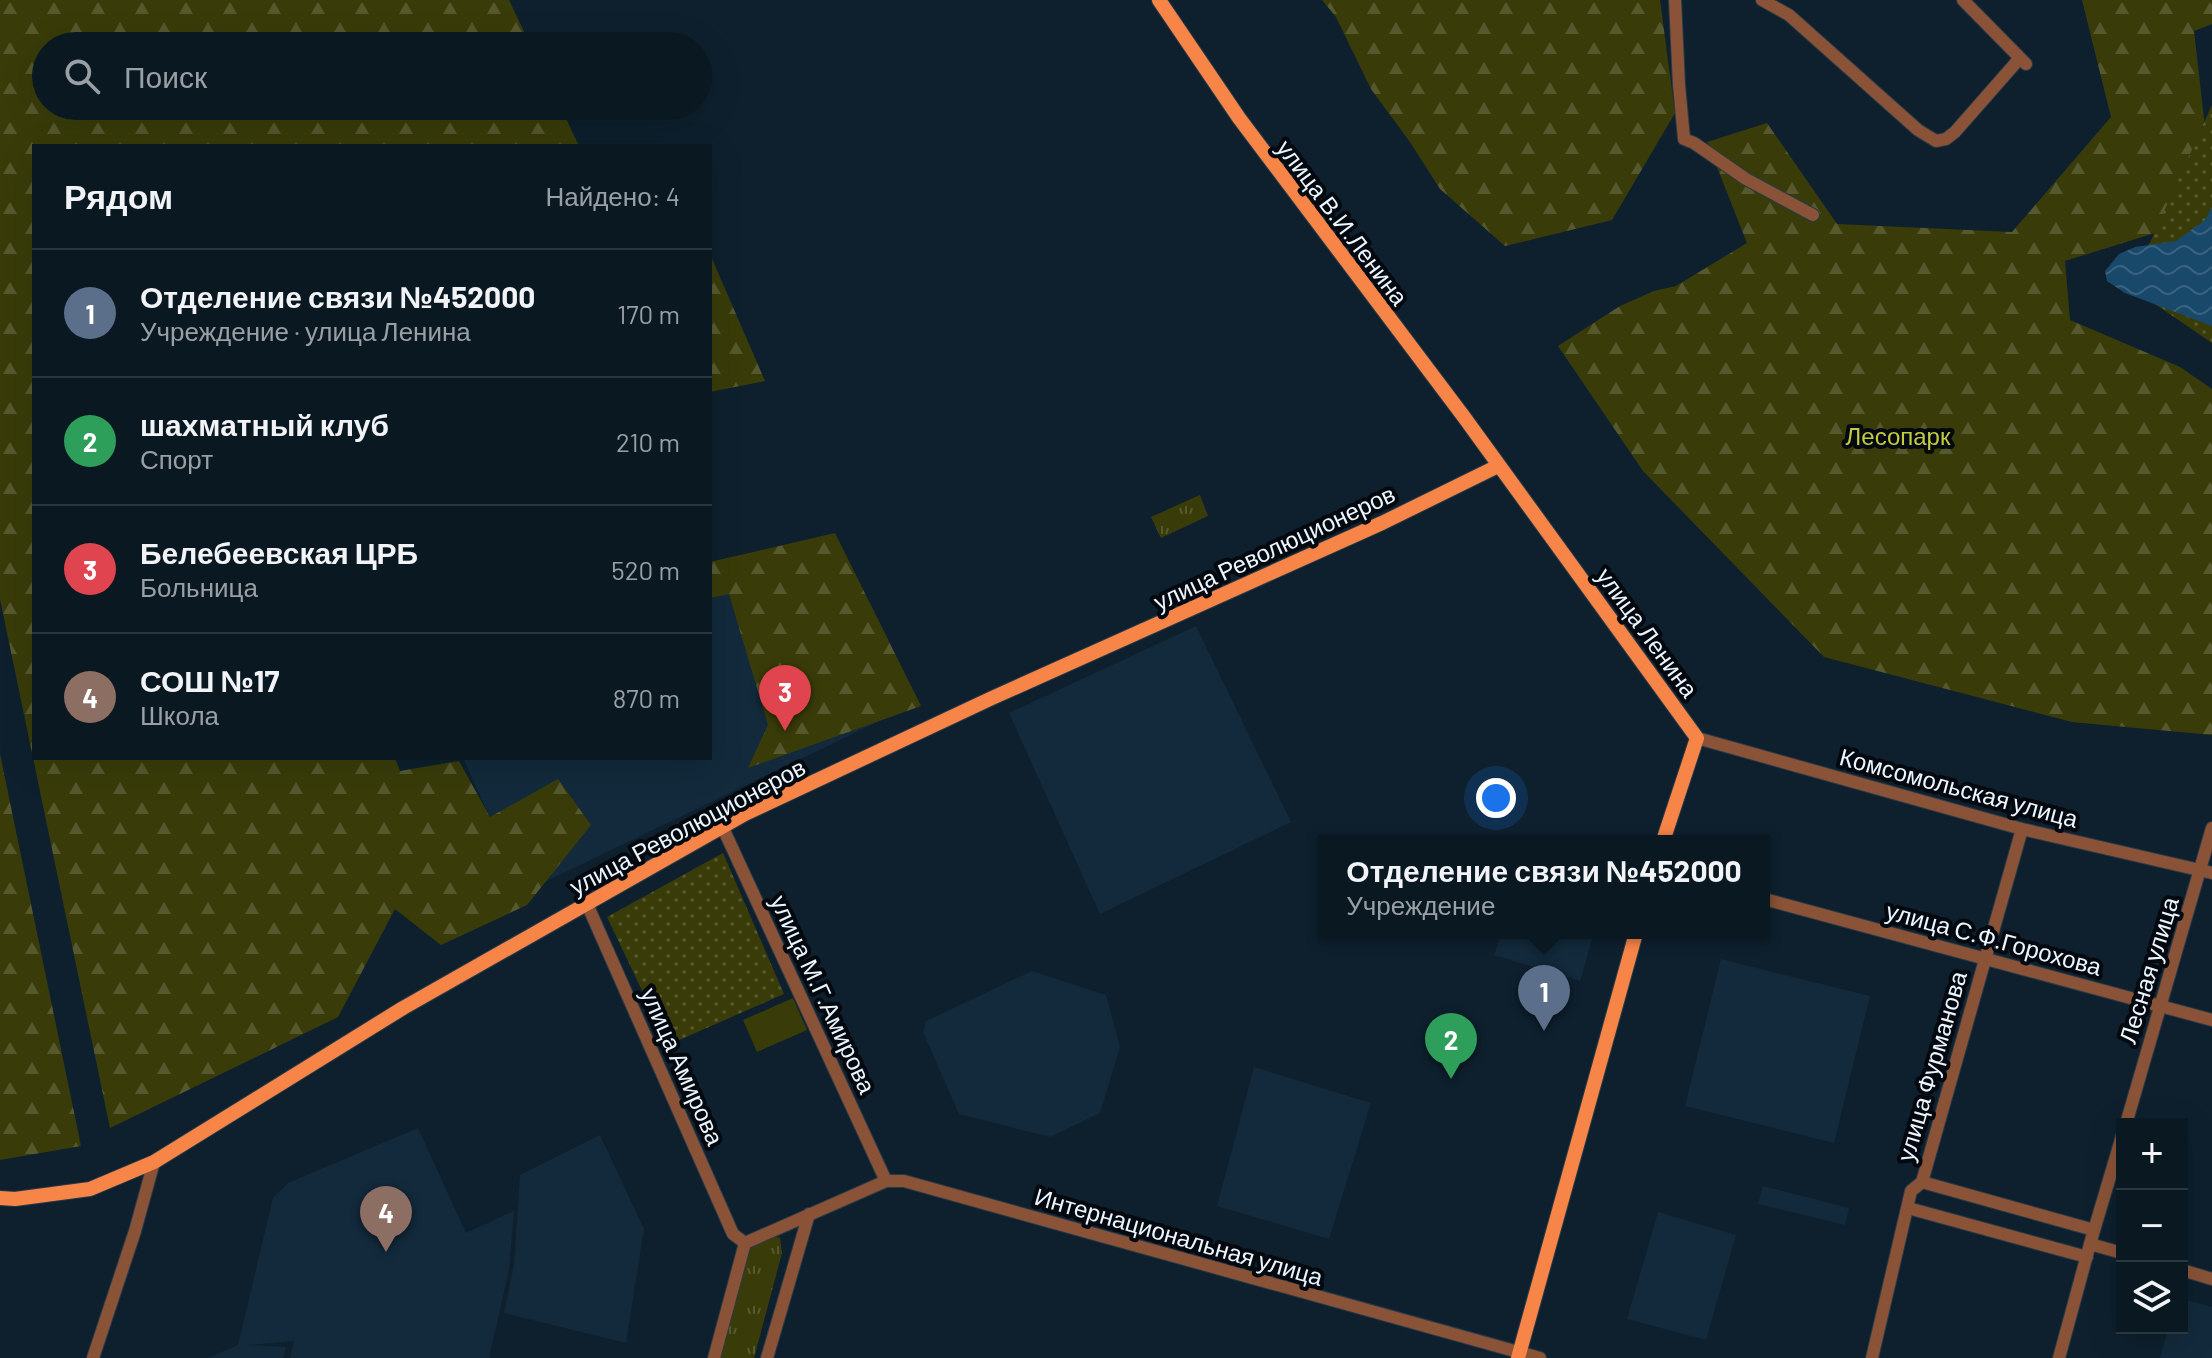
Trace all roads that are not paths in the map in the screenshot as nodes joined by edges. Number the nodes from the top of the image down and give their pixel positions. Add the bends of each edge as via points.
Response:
1 (1159, 0) edge
2 (1675, 0) edge
3 (1762, 0) edge
4 (1963, 0) edge
5 (1813, 215) dead end
6 (1498, 466) junction
7 (1697, 738) junction
8 (722, 826) junction
9 (2212, 828) edge
10 (2022, 829) junction
11 (1665, 835) edge
12 (2206, 872) edge
13 (1770, 901) edge
14 (587, 904) junction
15 (1634, 939) edge
16 (1984, 959) junction
17 (2161, 1006) junction
18 (2212, 1020) edge
19 (2128, 1118) edge
20 (2116, 1156) edge
21 (154, 1162) junction
22 (886, 1181) junction
23 (1922, 1182) junction
24 (0, 1198) edge
25 (1908, 1208) junction
26 (809, 1214) junction
27 (2092, 1237) junction
28 (745, 1243) junction
29 (2116, 1250) edge
30 (2087, 1257) junction
31 (2188, 1272) edge
32 (2212, 1279) edge
33 (768, 1352) edge
34 (1519, 1355) edge
35 (93, 1358) edge
36 (714, 1358) edge
37 (1540, 1358) edge
38 (1872, 1358) edge
39 (2059, 1358) edge

1 - 6 main road, улица В.И.Ленина via 1239,118
2 - 5 street via 1684,139
3 - 4 street via 1789,15 1936,141 1955,132 2023,61
6 - 7 main road, улица Ленина
6 - 8 main road, улица Революционеров
7 - 10 street, Комсомольская улица
7 - 11 main road
8 - 14 main road, улица Революционеров
8 - 22 street, улица М.Г.Амирова
9 - 12 street, Лесная улица
10 - 12 street, Комсомольская улица
10 - 16 street, улица Фурманова
12 - 17 street, Лесная улица
13 - 16 street, улица С.Ф.Горохова
14 - 21 main road, улица Революционеров via 403,1008
14 - 28 street, улица Амирова via 733,1234
15 - 34 main road
16 - 17 street, улица С.Ф.Горохова
16 - 23 street, улица Фурманова
17 - 18 street, улица С.Ф.Горохова
17 - 19 street, Лесная улица
20 - 27 street
21 - 24 main road, улица Революционеров via 90,1189
21 - 35 street
22 - 26 street
22 - 34 street, Интернациональная улица via 904,1181
23 - 25 street, улица Фурманова via 1911,1191
23 - 27 street
25 - 30 street
25 - 38 street, улица Фурманова
26 - 28 street
26 - 33 street
27 - 29 street
27 - 30 street
28 - 36 street
30 - 39 street
31 - 32 street
34 - 37 street, Интернациональная улица

